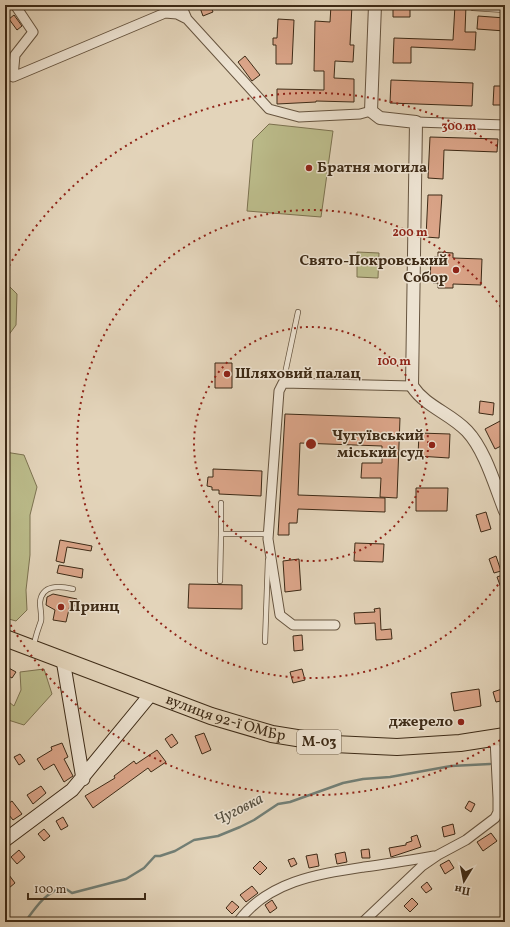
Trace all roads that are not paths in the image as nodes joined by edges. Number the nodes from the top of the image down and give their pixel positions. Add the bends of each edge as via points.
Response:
1 (15, 5) edge
2 (181, 5) edge
3 (375, 5) edge
4 (473, 5) edge
5 (505, 10) edge
6 (186, 19) junction
7 (371, 111) junction
8 (416, 122) junction
9 (505, 125) edge
10 (298, 312) dead end
11 (283, 383) junction
12 (412, 386) junction
13 (221, 503) dead end
14 (505, 511) edge
15 (221, 534) junction
16 (268, 536) junction
17 (220, 581) dead end
18 (73, 588) dead end
19 (335, 624) dead end
20 (7, 641) edge
21 (265, 642) dead end
22 (34, 648) junction
23 (63, 660) junction
24 (151, 694) junction
25 (500, 738) edge
26 (83, 779) junction
27 (502, 808) edge
28 (5, 840) edge
29 (438, 855) junction
30 (238, 922) edge
31 (363, 922) edge

1 - 6 street via 33,32 15,56 13,77 164,13 176,14
2 - 6 street
3 - 7 street
4 - 5 lane via 473,8
6 - 7 street via 269,109 299,117 360,114
7 - 8 street via 380,118
8 - 9 street
8 - 12 street
10 - 11 lane
11 - 12 street
11 - 16 street via 279,391
12 - 14 street via 420,397 456,421 476,441
13 - 15 lane
15 - 16 lane
15 - 17 lane
16 - 19 street via 280,615 293,625
16 - 21 lane
18 - 22 lane via 56,586 44,593 40,601 41,620 36,631
20 - 22 highway, вулиця 92-ї ОМБр / М-03
22 - 23 highway, вулиця 92-ї ОМБр / М-03
23 - 24 highway, вулиця 92-ї ОМБр / М-03
23 - 26 main road
24 - 25 highway, вулиця 92-ї ОМБр / М-03 via 241,726 326,743 397,747
24 - 26 main road
25 - 27 street
26 - 28 main road
27 - 29 street via 493,820 466,840
29 - 30 street via 327,873 300,880 262,898
29 - 31 street via 422,866

